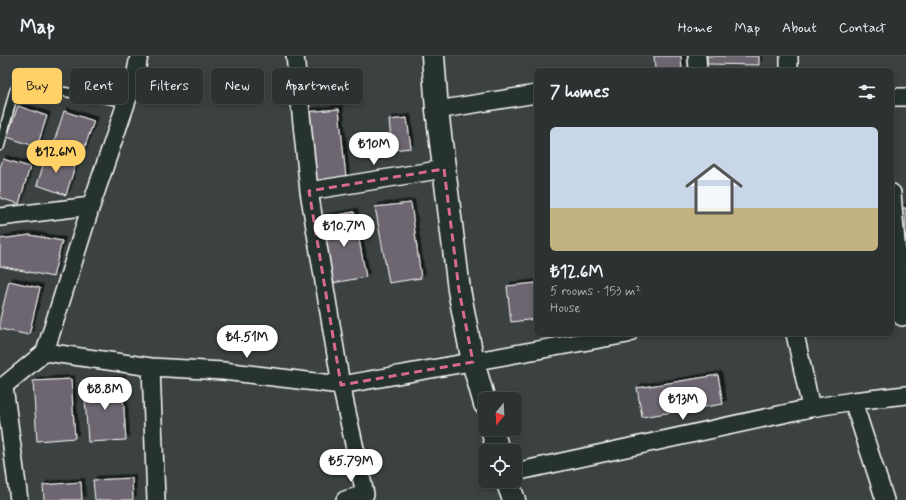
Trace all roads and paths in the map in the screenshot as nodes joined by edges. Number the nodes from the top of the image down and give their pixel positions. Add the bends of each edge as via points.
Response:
1 (139, 56) edge
2 (295, 56) edge
3 (433, 56) edge
4 (697, 56) edge
5 (789, 56) edge
6 (698, 68) edge
7 (789, 68) edge
8 (70, 93) edge
9 (534, 94) edge
10 (128, 96) edge
11 (894, 97) edge
12 (906, 97) edge
13 (125, 104) edge
14 (437, 110) junction
15 (0, 146) edge
16 (444, 169) junction
17 (309, 191) junction
18 (91, 206) junction
19 (0, 216) edge
20 (894, 224) edge
21 (900, 317) edge
22 (617, 336) edge
23 (800, 336) edge
24 (45, 352) junction
25 (473, 362) junction
26 (150, 367) junction
27 (341, 384) junction
28 (2, 388) edge
29 (482, 392) edge
30 (906, 395) edge
31 (853, 401) junction
32 (811, 408) junction
33 (522, 470) edge
34 (510, 488) edge
35 (19, 500) edge
36 (156, 500) edge
37 (345, 500) edge
38 (514, 500) edge
39 (885, 500) edge

1 - 10 street
2 - 17 street
3 - 14 street
4 - 6 street
5 - 7 street
8 - 15 lane via 22,85 17,87
9 - 14 street
11 - 12 street
13 - 18 street
14 - 16 street
16 - 17 street
16 - 25 street via 459,290
17 - 27 street
18 - 19 street
18 - 24 street
20 - 21 street
22 - 25 street
23 - 32 street
24 - 26 street
24 - 28 street
25 - 27 street
25 - 29 street
26 - 27 street via 223,371
26 - 36 street
27 - 37 street via 365,494
28 - 35 street
30 - 31 street
31 - 32 street
31 - 39 street
32 - 33 street
34 - 38 street

